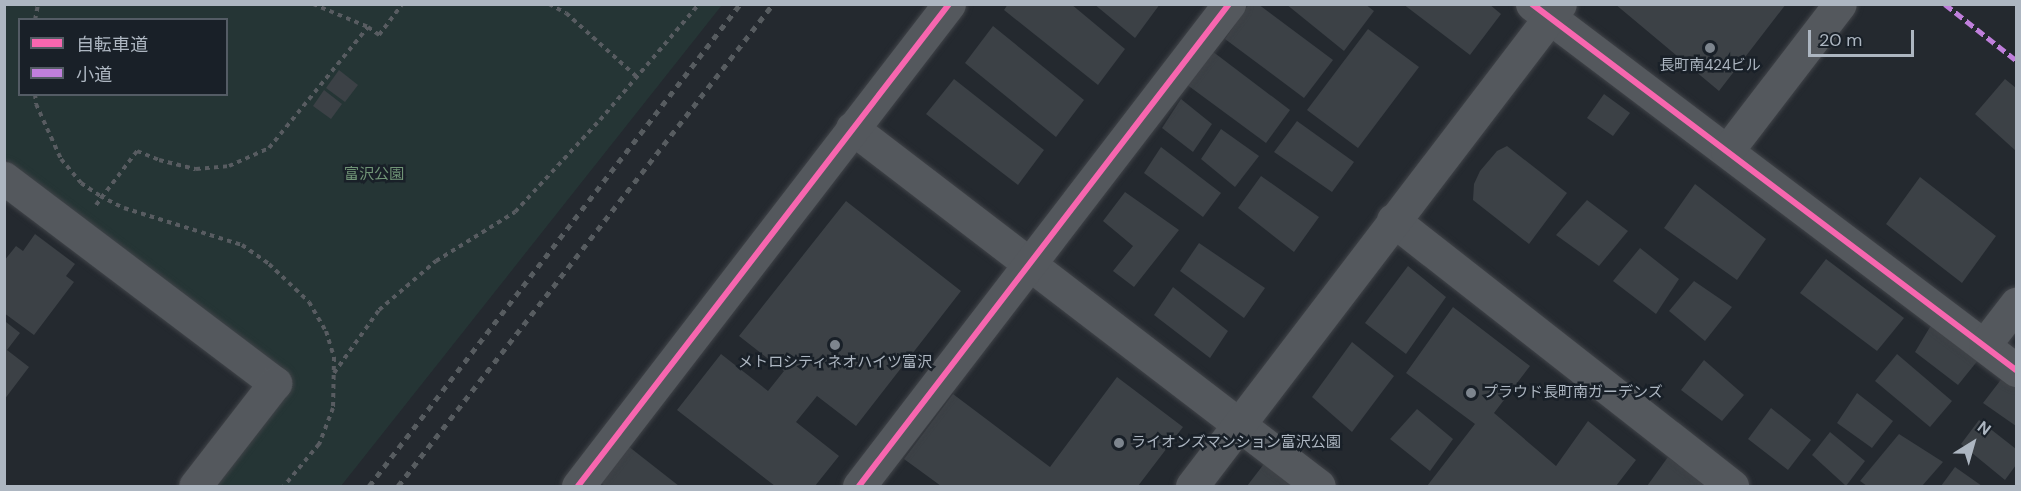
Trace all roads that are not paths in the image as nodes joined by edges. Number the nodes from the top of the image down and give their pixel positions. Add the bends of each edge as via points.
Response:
1 (949, 4) edge
2 (1229, 4) edge
3 (1840, 4) edge
4 (1547, 9) edge
5 (852, 128) junction
6 (1727, 151) junction
7 (4, 178) edge
8 (1393, 220) junction
9 (1030, 264) junction
10 (2016, 304) edge
11 (1984, 344) junction
12 (2016, 370) edge
13 (1239, 425) junction
14 (195, 486) edge
15 (578, 486) edge
16 (859, 486) edge
17 (1192, 486) edge
18 (1319, 486) edge
19 (1732, 486) edge

1 - 5 street
2 - 9 street
3 - 6 street
4 - 6 street
4 - 8 street
5 - 9 street
5 - 15 street
6 - 11 street
7 - 14 street via 275,383
8 - 13 street
8 - 19 street
9 - 13 street
9 - 16 street
10 - 11 street
11 - 12 street
13 - 17 street
13 - 18 street

